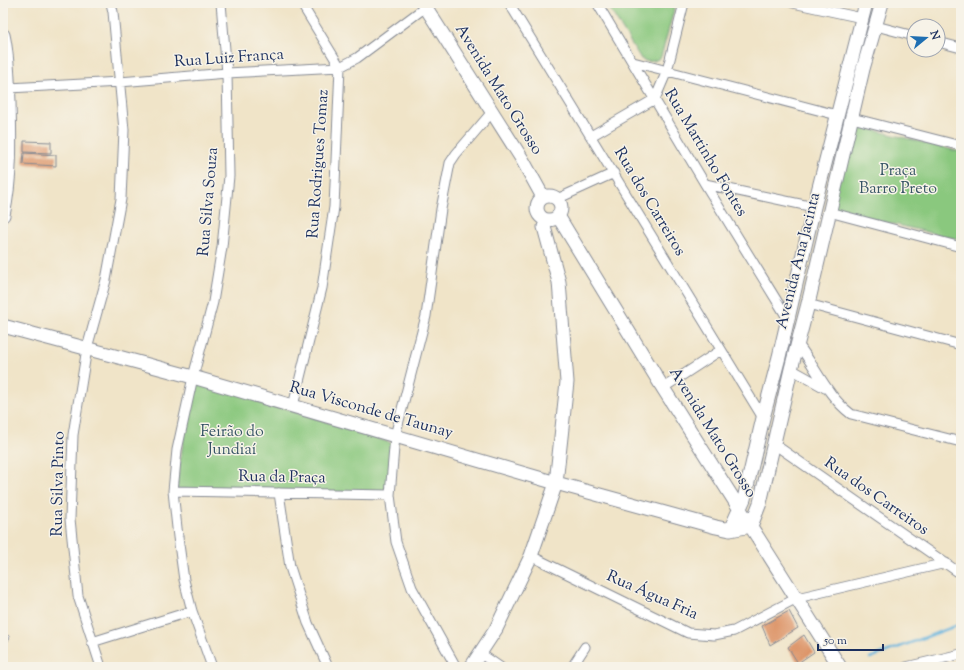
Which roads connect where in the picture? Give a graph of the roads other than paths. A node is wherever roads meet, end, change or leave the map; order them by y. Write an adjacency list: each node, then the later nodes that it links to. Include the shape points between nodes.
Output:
1 (111, 3): 23 (street, Rua Silva Pinto)
2 (221, 3): 22 (street, Rua Silva Souza)
3 (301, 3): 19 (street)
4 (509, 3): 29 (street, Rua dos Carreiros)
5 (598, 3): 17 (street, Rua Martinho Fontes)
6 (684, 3): 21 (street)
7 (793, 3): 11 (street)
8 (866, 3): 11 (main road, Avenida Ana Jacinta)
9 (882, 3): 12 (main road, Avenida Ana Jacinta)
10 (427, 4): 19 (street, Rua Luiz França, via 357,58); 26 (main road, Avenida Mato Grosso)
11 (862, 18): 18 (main road, Avenida Ana Jacinta)
12 (876, 26): 13 (street); 20 (main road, Avenida Ana Jacinta)
13 (906, 34)
14 (3, 35): 24 (main road)
15 (946, 44): 16 (street)
16 (961, 48)
17 (633, 62): 21 (street); 25 (street, Rua Martinho Fontes)
18 (850, 65): 20 (main road); 27 (main road, Avenida Ana Jacinta)
19 (340, 67): 22 (street, Rua Luiz França); 53 (street, Rua Rodrigues Tomaz, via 334,207 322,288)
20 (864, 68): 28 (main road, Avenida Ana Jacinta)
21 (667, 71): 25 (street); 27 (street)
22 (227, 73): 23 (street, Rua Luiz França); 50 (street, Rua Silva Souza, via 229,176 223,231 213,302)
23 (120, 82): 24 (street, Rua Luiz França); 47 (street, Rua Silva Pinto, via 124,130 121,199 106,280)
24 (9, 88): 37 (main road, via 10,144)
25 (655, 99): 29 (street); 32 (street, Rua Martinho Fontes)
26 (492, 112): 33 (main road, Avenida Mato Grosso); 55 (street, via 450,163 426,316)
27 (837, 115): 35 (main road, Avenida Ana Jacinta)
28 (852, 118): 30 (street); 36 (main road, Avenida Ana Jacinta)
29 (591, 136): 31 (street, Rua dos Carreiros)
30 (961, 146)
31 (614, 173): 34 (street); 48 (street, Rua dos Carreiros)
32 (705, 184): 35 (street); 43 (street, Rua Martinho Fontes)
33 (543, 197): 34 (main road); 38 (main road, via 538,202 537,210 540,216)
34 (557, 198): 38 (main road, via 560,213)
35 (814, 208): 40 (main road, Avenida Ana Jacinta)
36 (829, 212): 39 (street); 41 (main road, Avenida Ana Jacinta)
37 (3, 216)
38 (553, 218): 51 (main road, Avenida Mato Grosso); 60 (main road, via 544,227 559,282 567,382)
39 (961, 247)
40 (802, 261): 41 (main road); 43 (main road, Avenida Ana Jacinta)
41 (817, 266): 42 (main road, Avenida Ana Jacinta)
42 (808, 304): 45 (main road, Avenida Ana Jacinta); 46 (street)
43 (788, 319): 54 (main road, Avenida Ana Jacinta)
44 (3, 326): 47 (main road, Rua Visconde de Taunay)
45 (797, 343): 49 (main road, Avenida Ana Jacinta); 52 (street)
46 (961, 345)
47 (87, 348): 50 (main road, Rua Visconde de Taunay); 72 (street, Rua Silva Pinto, via 73,435 70,519 78,596)
48 (722, 350): 51 (street); 54 (street, Rua dos Carreiros)
49 (791, 369): 52 (street); 57 (main road, Avenida Ana Jacinta)
50 (193, 377): 53 (main road, Rua Visconde de Taunay); 61 (street, Rua Silva Souza, via 177,450)
51 (663, 388): 64 (main road, Avenida Mato Grosso)
52 (826, 389): 56 (street, via 841,407 851,414)
53 (294, 406): 55 (main road, Rua Visconde de Taunay)
54 (763, 418): 58 (main road, Avenida Ana Jacinta)
55 (395, 436): 60 (main road, Rua Visconde de Taunay); 63 (street)
56 (961, 442)
57 (774, 444): 59 (main road, Avenida Ana Jacinta); 68 (street, Rua dos Carreiros)
58 (753, 458): 59 (main road); 64 (main road, Avenida Ana Jacinta, via 744,499)
59 (770, 463): 65 (main road, Avenida Ana Jacinta)
60 (556, 483): 66 (main road, Rua Visconde de Taunay); 67 (main road)
61 (173, 491): 62 (street, Rua da Praça); 71 (street, Rua Silva Souza, via 184,580)
62 (279, 493): 63 (street, Rua da Praça); 78 (street, via 290,567 308,623)
63 (390, 495): 79 (street, via 396,542 412,588)
64 (739, 509): 65 (main road, Avenida Mato Grosso); 66 (main road)
65 (751, 526): 66 (main road, Rua Visconde de Taunay); 70 (main road, Avenida Mato Grosso)
66 (730, 530)
67 (531, 556): 70 (street, Rua Água Fria, via 688,633 714,635 734,631); 74 (main road, via 496,629)
68 (946, 563): 69 (street, Rua dos Carreiros); 70 (street, Rua Água Fria)
69 (961, 574)
70 (797, 598): 83 (main road, Avenida Mato Grosso)
71 (192, 611): 72 (street); 77 (street, Rua Silva Souza)
72 (92, 642): 76 (street, Rua Silva Pinto)
73 (585, 647): 82 (street)
74 (480, 654): 80 (main road); 81 (street)
75 (961, 654): 84 (street)
76 (101, 667)
77 (212, 667)
78 (328, 667)
79 (456, 667)
80 (471, 667)
81 (500, 667)
82 (572, 667)
83 (840, 667)
84 (906, 667)

